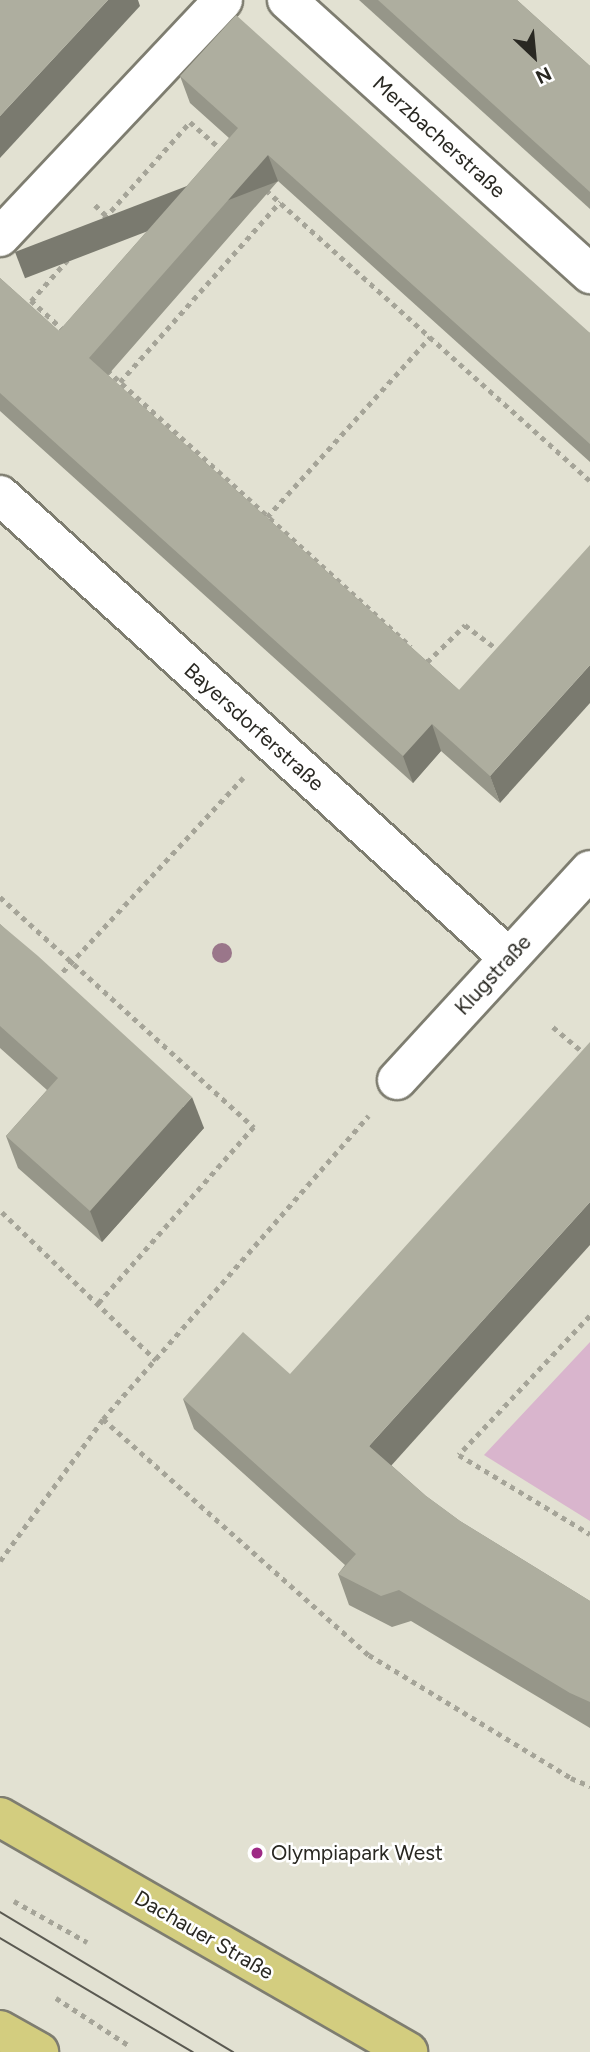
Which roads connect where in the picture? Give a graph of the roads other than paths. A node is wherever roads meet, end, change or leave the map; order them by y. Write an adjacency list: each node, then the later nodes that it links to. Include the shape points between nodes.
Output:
1 (223, 0): 3 (street)
2 (287, 0): 4 (street, Merzbacherstraße)
3 (0, 237)
4 (590, 274)
5 (0, 495): 7 (street, Bayersdorferstraße)
6 (590, 870): 7 (street, Klugstraße)
7 (509, 958): 8 (street, Klugstraße)
8 (397, 1080)
9 (0, 1817): 12 (main road, Dachauer Straße)
10 (0, 2030): 11 (main road)
11 (39, 2052)
12 (408, 2052)

